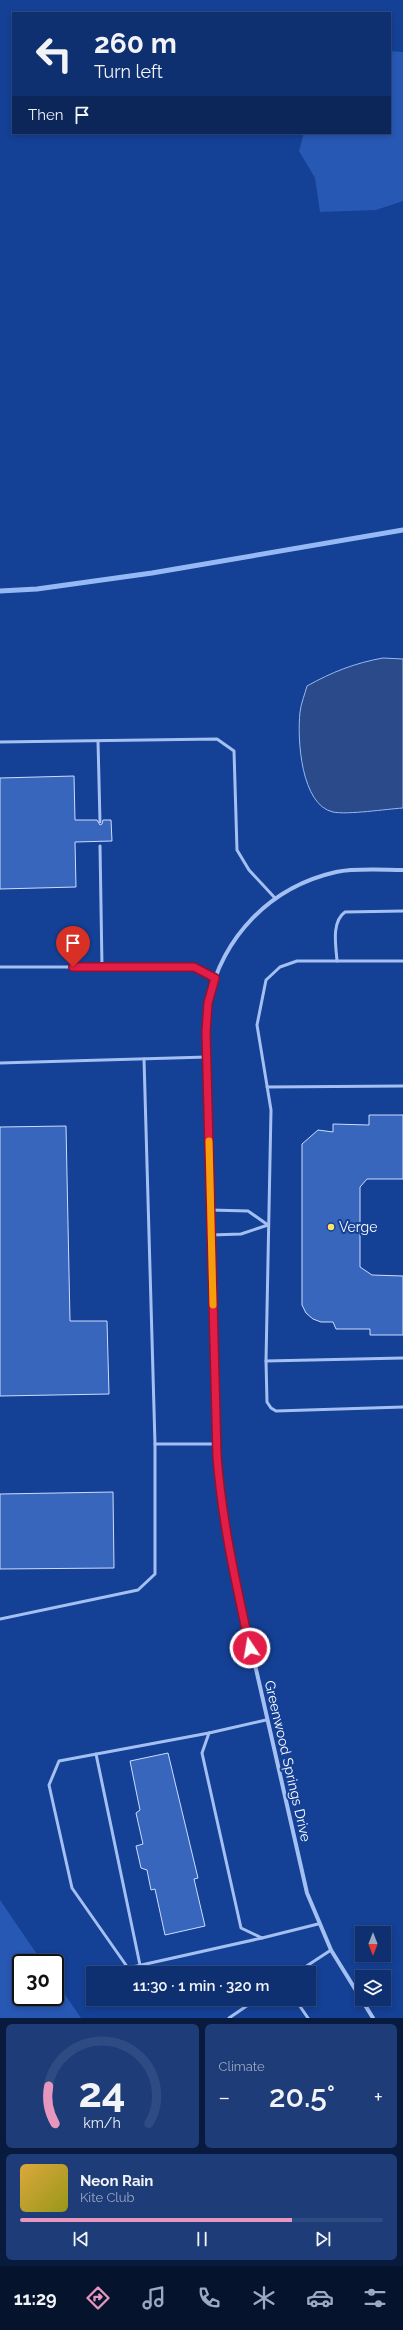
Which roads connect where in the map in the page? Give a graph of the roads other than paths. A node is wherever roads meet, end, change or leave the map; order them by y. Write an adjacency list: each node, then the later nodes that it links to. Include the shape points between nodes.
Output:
1 (98, 741): 2 (lane); 3 (lane); 6 (lane, via 217,739 234,751 237,850 249,870)
2 (0, 742)
3 (100, 822)
4 (100, 846): 11 (lane)
5 (403, 870): 6 (street, Greenwood Springs Drive, via 337,872 307,882)
6 (275, 898): 12 (street, Greenwood Springs Drive, via 242,927)
7 (403, 911): 8 (lane, via 345,912 340,915 336,926)
8 (337, 961): 9 (lane); 17 (lane, via 297,961 280,967 266,980 257,1025)
9 (403, 961)
10 (0, 967): 11 (lane)
11 (102, 967): 12 (lane, via 194,967)
12 (215, 978): 13 (street, Greenwood Springs Drive, via 208,1003)
13 (207, 1057): 14 (lane); 18 (street, Greenwood Springs Drive)
14 (144, 1059): 15 (lane); 24 (lane)
15 (0, 1063)
16 (403, 1086): 17 (lane)
17 (267, 1087): 19 (lane, via 271,1110)
18 (210, 1210): 19 (lane, via 248,1211); 20 (street, Greenwood Springs Drive)
19 (268, 1225): 20 (lane, via 241,1234); 22 (lane)
20 (211, 1235): 25 (street, Greenwood Springs Drive)
21 (403, 1358): 22 (lane)
22 (266, 1360): 23 (lane, via 267,1402 276,1411)
23 (403, 1408)
24 (155, 1444): 25 (lane); 26 (lane, via 154,1574 138,1590)
25 (217, 1444): 27 (street, Greenwood Springs Drive, via 220,1499 228,1546)
26 (0, 1619)
27 (266, 1720): 28 (lane); 30 (street, Greenwood Springs Drive, via 307,1893)
28 (209, 1733): 29 (lane); 31 (lane, via 202,1753 241,1928)
29 (96, 1754): 33 (lane); 33 (lane, via 59,1761 49,1785 72,1888 128,1968)
30 (318, 1924): 31 (lane); 32 (street, Greenwood Springs Drive)
31 (262, 1938): 33 (lane)
32 (331, 1950): 34 (lane); 39 (street, Greenwood Springs Drive)
33 (140, 1965)
34 (307, 1966)
35 (247, 2006): 37 (lane)
36 (300, 2006): 38 (lane)
37 (229, 2018)
38 (308, 2018)
39 (373, 2018)

